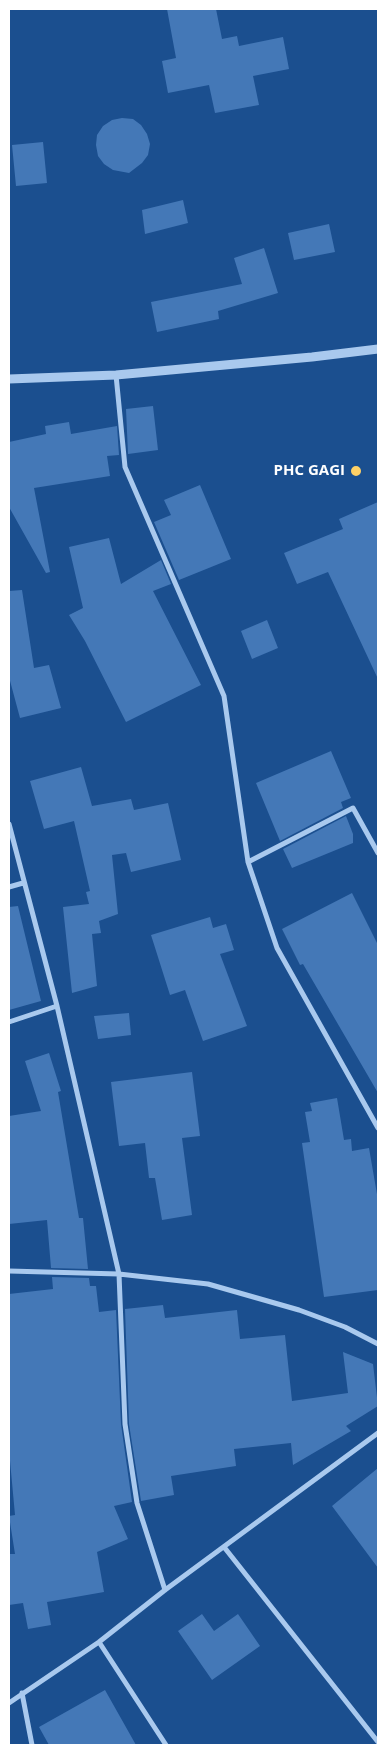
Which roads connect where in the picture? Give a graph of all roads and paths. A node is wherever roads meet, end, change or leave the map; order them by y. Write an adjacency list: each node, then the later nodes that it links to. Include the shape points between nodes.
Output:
1 (378, 349): 2 (street)
2 (116, 375): 3 (street); 6 (street, via 125,467 224,696)
3 (9, 379)
4 (9, 824): 7 (street)
5 (378, 853): 6 (street, via 353,808)
6 (248, 862): 11 (street, via 277,948)
7 (23, 883): 8 (street); 9 (street)
8 (9, 887)
9 (57, 1006): 10 (street); 13 (street)
10 (9, 1022)
11 (378, 1128)
12 (9, 1271): 13 (street)
13 (119, 1274): 14 (street, via 208,1284 240,1292 299,1310); 17 (street, via 125,1424 137,1503)
14 (378, 1344)
15 (378, 1433): 16 (street)
16 (224, 1547): 17 (street); 21 (street)
17 (165, 1590): 18 (street)
18 (99, 1642): 19 (street); 23 (street)
19 (22, 1694): 20 (street); 22 (street)
20 (9, 1703)
21 (378, 1742)
22 (32, 1745)
23 (166, 1745)

